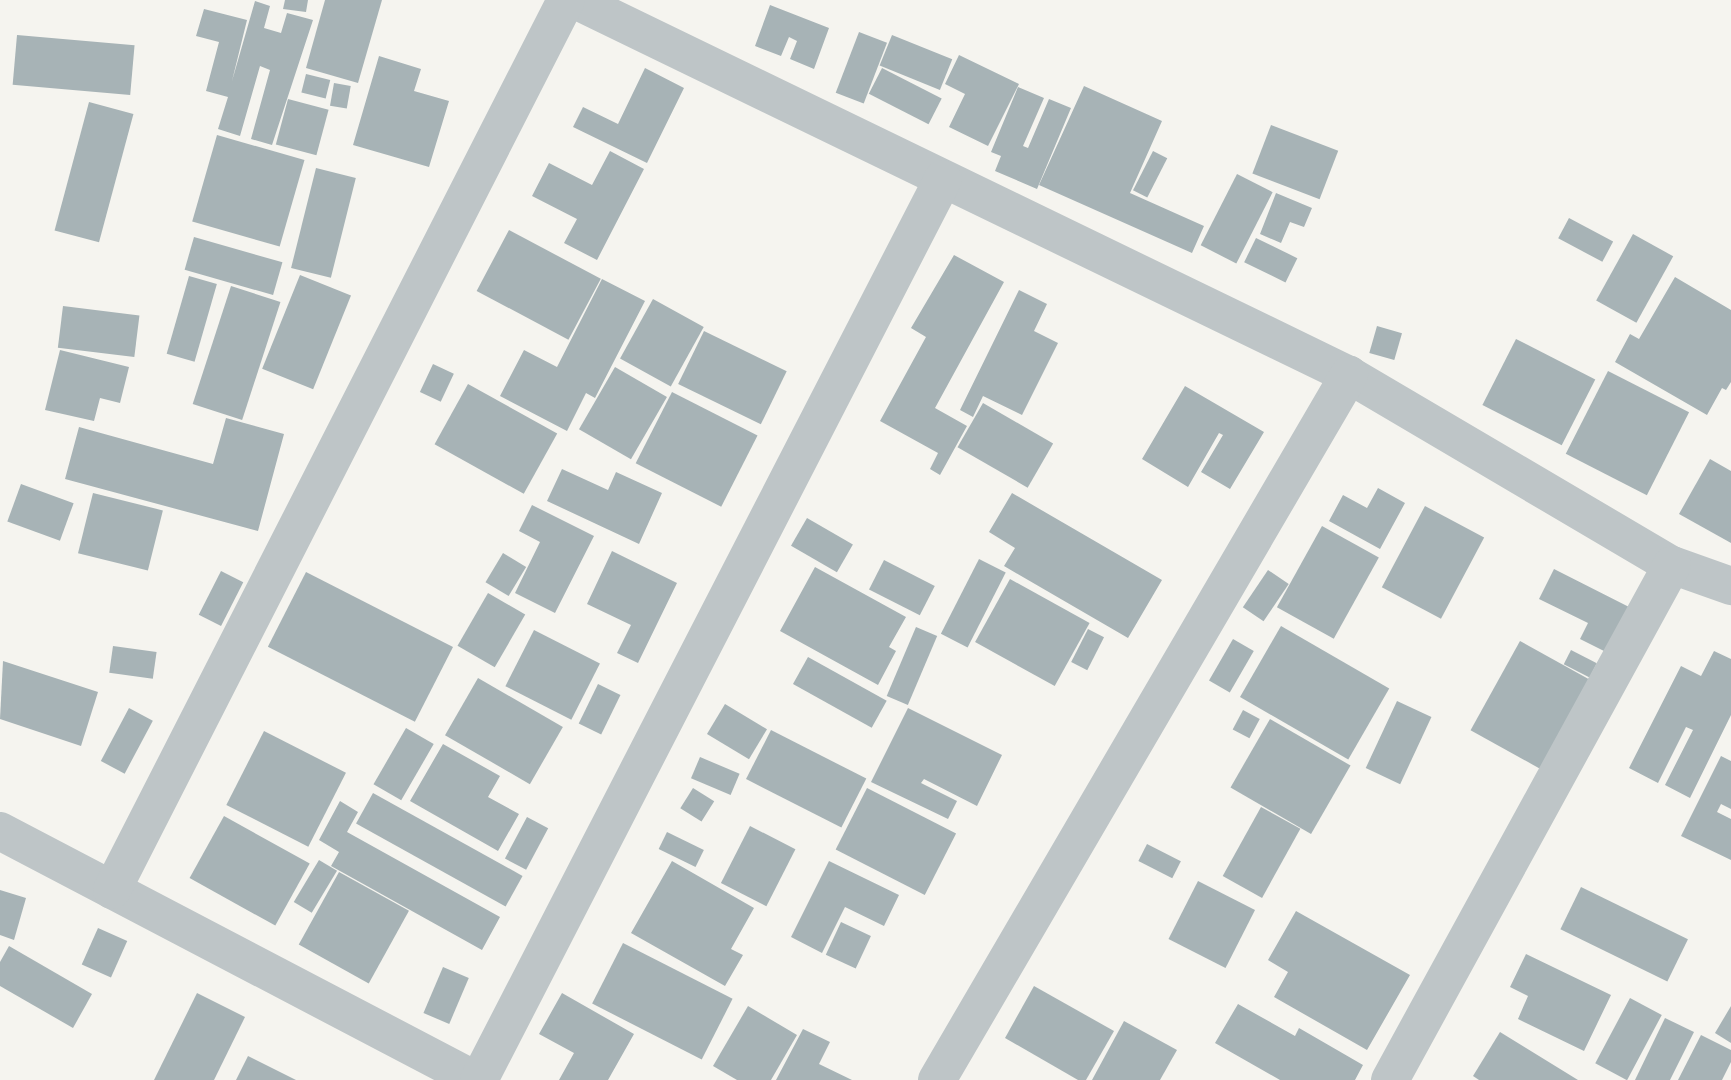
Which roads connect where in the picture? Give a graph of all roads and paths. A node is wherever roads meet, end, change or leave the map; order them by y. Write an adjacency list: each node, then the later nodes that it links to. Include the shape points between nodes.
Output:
1 (566, 0): 8 (street)
2 (575, 0): 3 (street)
3 (943, 179): 4 (street); 9 (street)
4 (1349, 375): 5 (street); 10 (street)
5 (1672, 565): 6 (street); 11 (street)
6 (1731, 586)
7 (0, 831): 8 (street)
8 (112, 890): 9 (street)
9 (477, 1080)
10 (937, 1080)
11 (1390, 1080)

